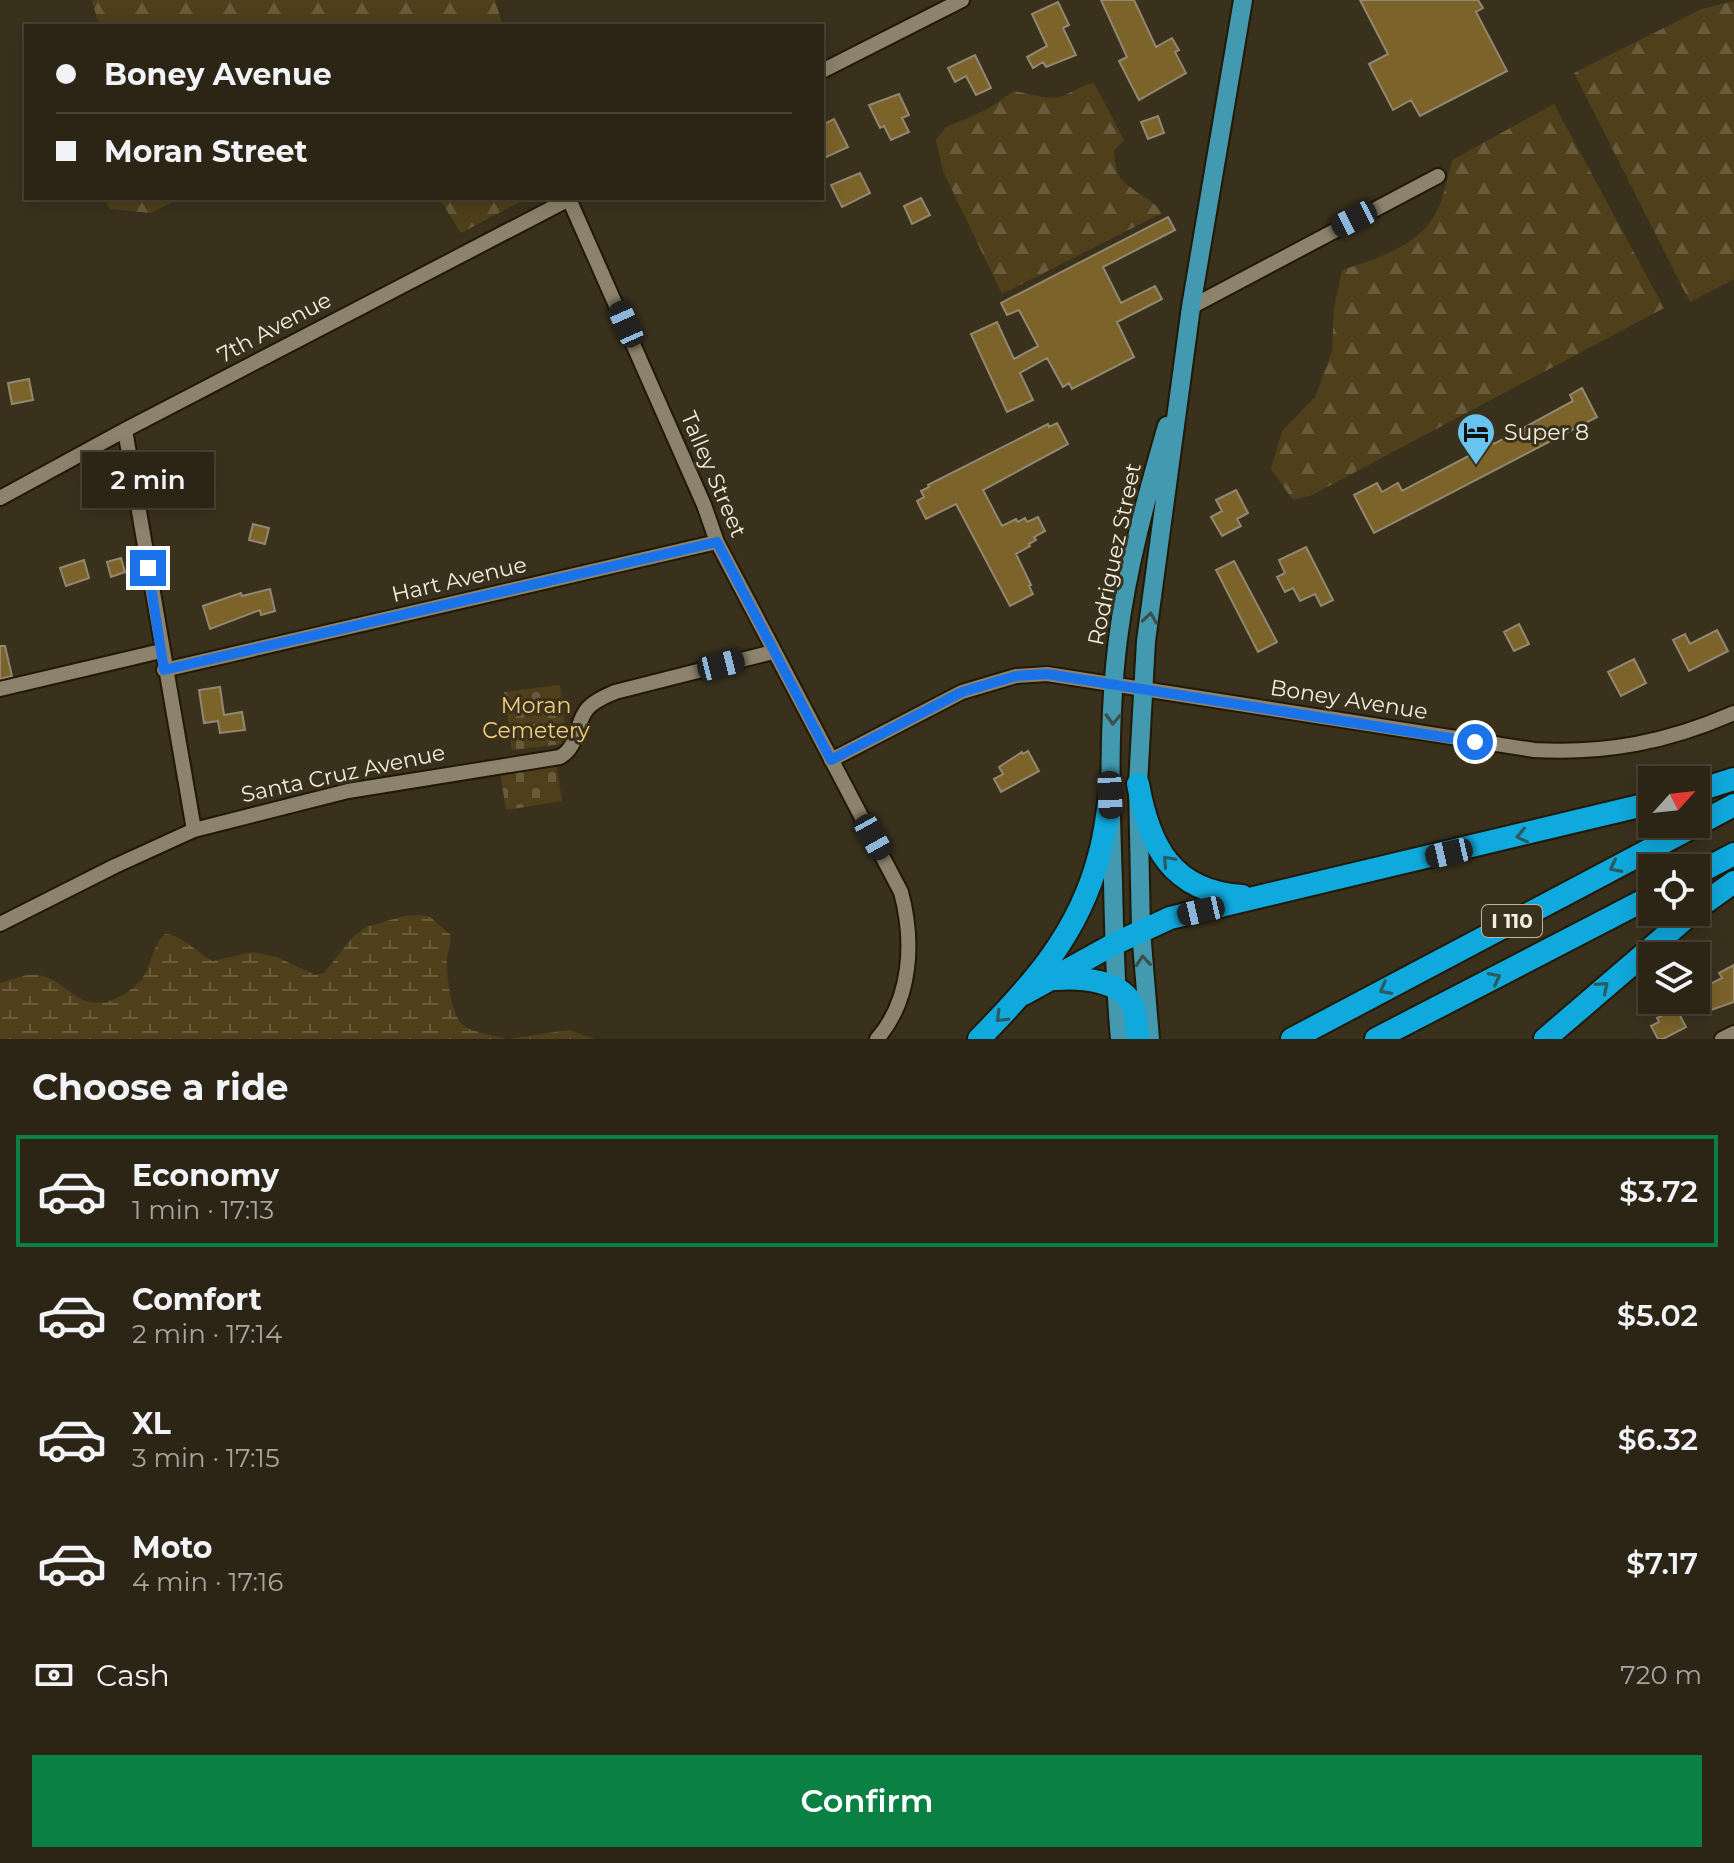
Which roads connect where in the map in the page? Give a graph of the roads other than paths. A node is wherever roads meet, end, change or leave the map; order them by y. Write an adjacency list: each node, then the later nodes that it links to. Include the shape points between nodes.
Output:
1 (962, 0): 3 (street)
2 (1243, 0): 7 (main road, Rodriguez Street)
3 (824, 70)
4 (1438, 176): 7 (street)
5 (568, 200): 9 (street, 7th Avenue)
6 (570, 200): 11 (street, Talley Street)
7 (1191, 307): 8 (main road, Rodriguez Street)
8 (1182, 369): 15 (main road, Rodriguez Street, via 1133,559); 16 (main road, Rodriguez Street, one-way to 8)
9 (125, 430): 10 (street, 7th Avenue); 12 (street)
10 (0, 498)
11 (717, 542): 13 (street, Talley Street); 14 (street, Hart Avenue)
12 (161, 651): 14 (street); 17 (street)
13 (773, 652): 19 (street, Talley Street); 26 (street, Santa Cruz Avenue, via 601,698 589,706 573,745 560,757 348,791)
14 (164, 670): 26 (street)
15 (1114, 684): 16 (street, Boney Avenue); 19 (street, Boney Avenue, via 1047,674 986,683); 23 (main road, Rodriguez Street, one-way to 23)
16 (1143, 687): 18 (street, Boney Avenue, via 1475,742 1571,752 1668,737); 21 (main road, Rodriguez Street)
17 (0, 689)
18 (1734, 713)
19 (831, 760): 41 (street, via 887,862 908,918 907,972 898,1002)
20 (1734, 779): 22 (highway)
21 (1138, 784): 30 (highway, one-way to 21, via 1220,895 1186,880 1156,847); 35 (main road, Rodriguez Street)
22 (1710, 787)
23 (1110, 795): 36 (main road, Rodriguez Street); 39 (highway, via 1099,856 1084,899 1063,942)
24 (1734, 805): 46 (highway, I 110, one-way to 46)
25 (1638, 806): 30 (highway, one-way to 30)
26 (194, 830): 33 (street, Santa Cruz Avenue)
27 (1734, 854): 28 (highway)
28 (1710, 867)
29 (1734, 882): 31 (highway)
30 (1263, 897): 35 (highway, via 1170,918)
31 (1710, 899)
32 (1638, 903): 47 (highway, I 110, one-way to 32)
33 (0, 924)
34 (1677, 926): 48 (highway, one-way to 34)
35 (1141, 931): 36 (highway); 45 (main road, Rodriguez Street, one-way to 35)
36 (1114, 944): 37 (highway); 38 (main road, Rodriguez Street)
37 (1053, 979): 38 (highway, via 1091,980); 39 (highway)
38 (1115, 988): 43 (main road, Rodriguez Street); 44 (highway, via 1132,1005)
39 (1024, 994): 42 (highway, one-way to 42)
40 (1734, 1033): 49 (street)
41 (877, 1039)
42 (979, 1039)
43 (1120, 1039)
44 (1138, 1039)
45 (1150, 1039)
46 (1292, 1039)
47 (1376, 1039)
48 (1545, 1039)
49 (1722, 1039)

